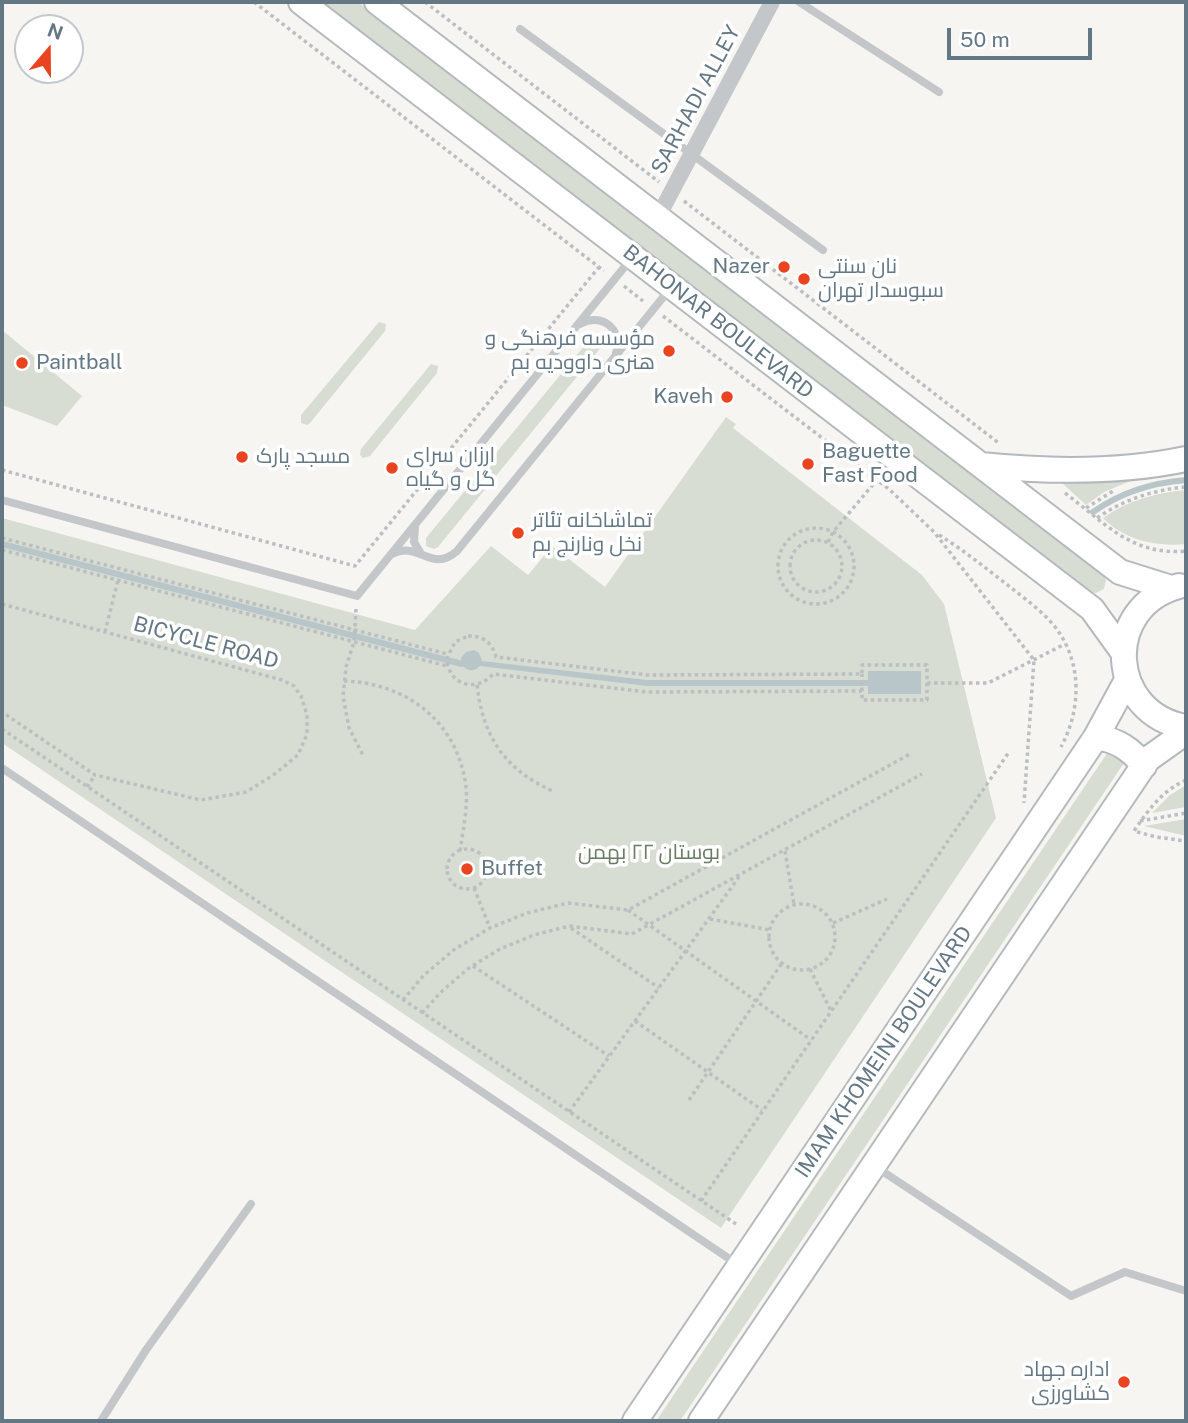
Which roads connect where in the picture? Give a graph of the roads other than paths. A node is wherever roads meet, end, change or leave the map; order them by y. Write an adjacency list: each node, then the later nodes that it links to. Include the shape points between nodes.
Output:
1 (301, 2): 10 (main road, BAHONAR BOULEVARD)
2 (772, 2): 7 (street, SARHADI ALLEY)
3 (799, 2): 6 (lane)
4 (380, 3): 8 (main road)
5 (520, 29): 7 (lane)
6 (940, 92)
7 (691, 154): 8 (street, SARHADI ALLEY); 9 (lane)
8 (658, 217): 15 (main road)
9 (823, 250)
10 (633, 257): 11 (main road, BAHONAR BOULEVARD); 12 (lane)
11 (672, 286): 13 (lane); 21 (main road, BAHONAR BOULEVARD, via 1092,609)
12 (575, 328): 13 (lane, via 595,319 610,325 618,337); 17 (lane)
13 (613, 359): 18 (lane, via 457,551 444,559)
14 (1186, 459): 15 (main road, via 1074,470)
15 (981, 465): 20 (main road, via 1120,572)
16 (2, 500): 19 (lane, via 356,596)
17 (418, 520): 18 (lane, via 413,534); 19 (lane)
18 (422, 555): 19 (lane, via 408,549)
19 (387, 558)
20 (1179, 586): 21 (main road, via 1158,594 1137,613)
21 (1123, 652): 22 (main road)
22 (1128, 680): 23 (main road, via 1142,704); 24 (main road, IMAM KHOMEINI BOULEVARD)
23 (1186, 729): 25 (main road)
24 (1096, 737): 25 (main road, via 1131,750); 29 (main road, IMAM KHOMEINI BOULEVARD)
25 (1144, 766): 27 (main road)
26 (2, 768): 29 (lane)
27 (874, 1166): 30 (lane, via 1071,1296 1125,1272); 33 (main road)
28 (251, 1204): 31 (lane)
29 (740, 1265): 32 (main road, IMAM KHOMEINI BOULEVARD)
30 (1186, 1292)
31 (101, 1421)
32 (635, 1421)
33 (701, 1421)

